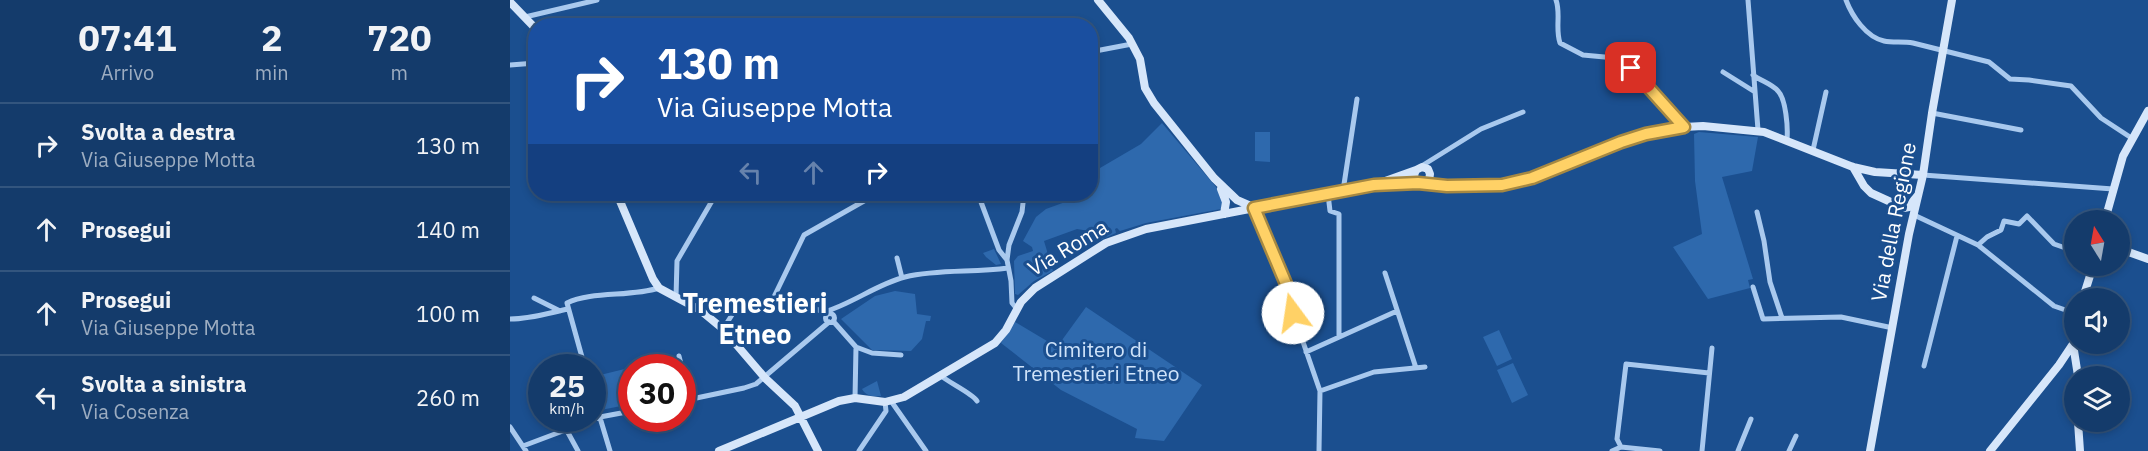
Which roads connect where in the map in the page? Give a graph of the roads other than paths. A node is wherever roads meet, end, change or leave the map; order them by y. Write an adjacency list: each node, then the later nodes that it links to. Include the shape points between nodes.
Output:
1 (597, 0): 8 (street)
2 (1098, 0): 10 (main road)
3 (1556, 0): 23 (street, via 1560,43 1582,55 1626,59)
4 (1748, 0): 16 (street)
5 (1846, 0): 12 (street, via 1854,16 1875,38)
6 (1952, 0): 12 (main road, Via della Regione)
7 (510, 2): 8 (main road)
8 (525, 17): 9 (main road)
9 (528, 20)
10 (1132, 44): 11 (street); 36 (main road, via 1149,96)
11 (1098, 50)
12 (1943, 50): 22 (main road, Via della Regione); 27 (street, via 1989,62 2010,80 2071,86 2101,118)
13 (528, 64): 14 (street)
14 (510, 65)
15 (1723, 72): 17 (street)
16 (1753, 75): 17 (street); 26 (street, via 1783,97)
17 (1755, 92): 24 (street)
18 (1826, 92): 28 (street)
19 (1357, 99): 41 (street)
20 (2148, 111): 27 (main road)
21 (1523, 112): 29 (street, via 1481,129)
22 (1932, 113): 25 (street); 35 (main road, Via della Regione)
23 (1684, 127): 24 (main road); 39 (main road, via 1621,142 1515,183)
24 (1758, 130): 26 (main road)
25 (2020, 130)
26 (1787, 139): 28 (main road)
27 (2133, 139): 40 (main road)
28 (1813, 150): 30 (main road)
29 (1442, 153): 31 (street); 33 (street)
30 (1853, 167): 32 (main road); 42 (main road)
31 (1417, 169): 33 (main road, via 1425,167); 37 (main road, via 1414,175); 38 (main road)
32 (1875, 172): 34 (main road); 42 (main road, via 1865,182)
33 (1430, 173): 37 (main road, via 1429,180); 39 (main road, via 1439,181)
34 (1905, 175): 35 (main road); 44 (main road)
35 (1923, 175): 40 (street); 44 (main road, Via della Regione)
36 (1214, 178): 45 (main road); 46 (main road)
37 (1421, 183): 38 (main road); 39 (main road)
38 (1374, 185): 41 (main road, Via Roma)
39 (1463, 185)
40 (2113, 189): 54 (main road)
41 (1343, 191): 43 (main road, Via Roma)
42 (1870, 193): 53 (main road)
43 (1328, 194): 52 (main road, Via Roma); 87 (street, via 1330,211 1339,214)
44 (1918, 194): 53 (main road); 58 (main road, Via della Regione)
45 (1225, 195): 55 (main road); 57 (main road)
46 (1237, 200): 52 (main road); 55 (main road)
47 (620, 201): 71 (main road)
48 (712, 201): 72 (street, via 676,261)
49 (864, 201): 74 (street, via 804,235)
50 (981, 201): 65 (street, via 999,250)
51 (1023, 201): 65 (street)
52 (1254, 208): 55 (main road, Via Roma); 90 (street, via 1289,291)
53 (1904, 208): 59 (main road, via 1910,213)
54 (2108, 210)
55 (1236, 211): 57 (main road, Via Roma)
56 (1757, 212): 82 (street, via 1770,282)
57 (1224, 214): 77 (main road, Via Roma, via 1146,230 1106,243 1035,288)
58 (1914, 215): 59 (main road, Via della Regione); 60 (street)
59 (1909, 234): 85 (main road, Via della Regione)
60 (1957, 236): 61 (street); 94 (street)
61 (1978, 245): 62 (street, via 2001,230 2004,221 2019,224 2027,216 2054,243); 78 (street)
62 (2064, 246)
63 (2130, 253): 66 (main road)
64 (897, 258): 69 (street)
65 (1007, 260): 67 (street)
66 (2148, 260)
67 (1008, 268): 69 (street); 77 (street, via 1012,303)
68 (1385, 273): 80 (street)
69 (903, 278): 76 (street)
70 (1753, 287): 82 (street, via 1763,318)
71 (659, 288): 72 (main road); 75 (street, via 576,298)
72 (676, 297): 86 (main road)
73 (534, 298): 79 (street)
74 (771, 303): 81 (street, via 803,304); 86 (street, via 737,307)
75 (567, 306): 79 (street); 91 (street)
76 (843, 307): 81 (street); 84 (street)
77 (1017, 309): 98 (main road, Via Roma, via 995,343)
78 (2064, 309)
79 (560, 311): 83 (street)
80 (1397, 311): 87 (street); 96 (street)
81 (828, 313): 84 (street, via 826,319)
82 (1782, 318): 85 (street, via 1841,317)
83 (510, 319)
84 (832, 321): 88 (street); 99 (street)
85 (1893, 328): 127 (main road, Via della Regione)
86 (723, 329): 99 (main road)
87 (1339, 337): 90 (street)
88 (856, 347): 92 (street, via 872,353); 101 (street)
89 (1712, 348): 97 (street)
90 (1306, 352): 100 (street)
91 (581, 354)
92 (901, 354)
93 (2065, 354): 128 (main road)
94 (1924, 366)
95 (1425, 367): 96 (street)
96 (1416, 368): 100 (street, via 1374,372)
97 (1709, 373): 113 (street, via 1626,364 1617,439); 124 (street)
98 (940, 375): 103 (street); 104 (main road, Via Roma)
99 (765, 378): 102 (street, via 744,388); 105 (main road, via 795,406)
100 (1320, 391): 121 (street)
101 (855, 398): 104 (main road); 105 (main road)
102 (696, 399)
103 (976, 401)
104 (888, 402): 119 (street); 120 (street)
105 (801, 417): 115 (main road); 118 (main road)
106 (1751, 419): 125 (street)
107 (510, 427): 114 (street)
108 (560, 432): 114 (street)
109 (568, 432): 116 (street)
110 (604, 432): 117 (street)
111 (2079, 432): 129 (main road)
112 (1796, 436): 126 (street)
113 (1621, 447): 122 (street); 123 (street)
114 (524, 449)
115 (723, 450)
116 (578, 451)
117 (610, 451)
118 (818, 451)
119 (859, 451)
120 (926, 451)
121 (1319, 451)
122 (1612, 451)
123 (1660, 451)
124 (1702, 451)
125 (1738, 451)
126 (1788, 451)
127 (1870, 451)
128 (1990, 451)
129 (2080, 451)

